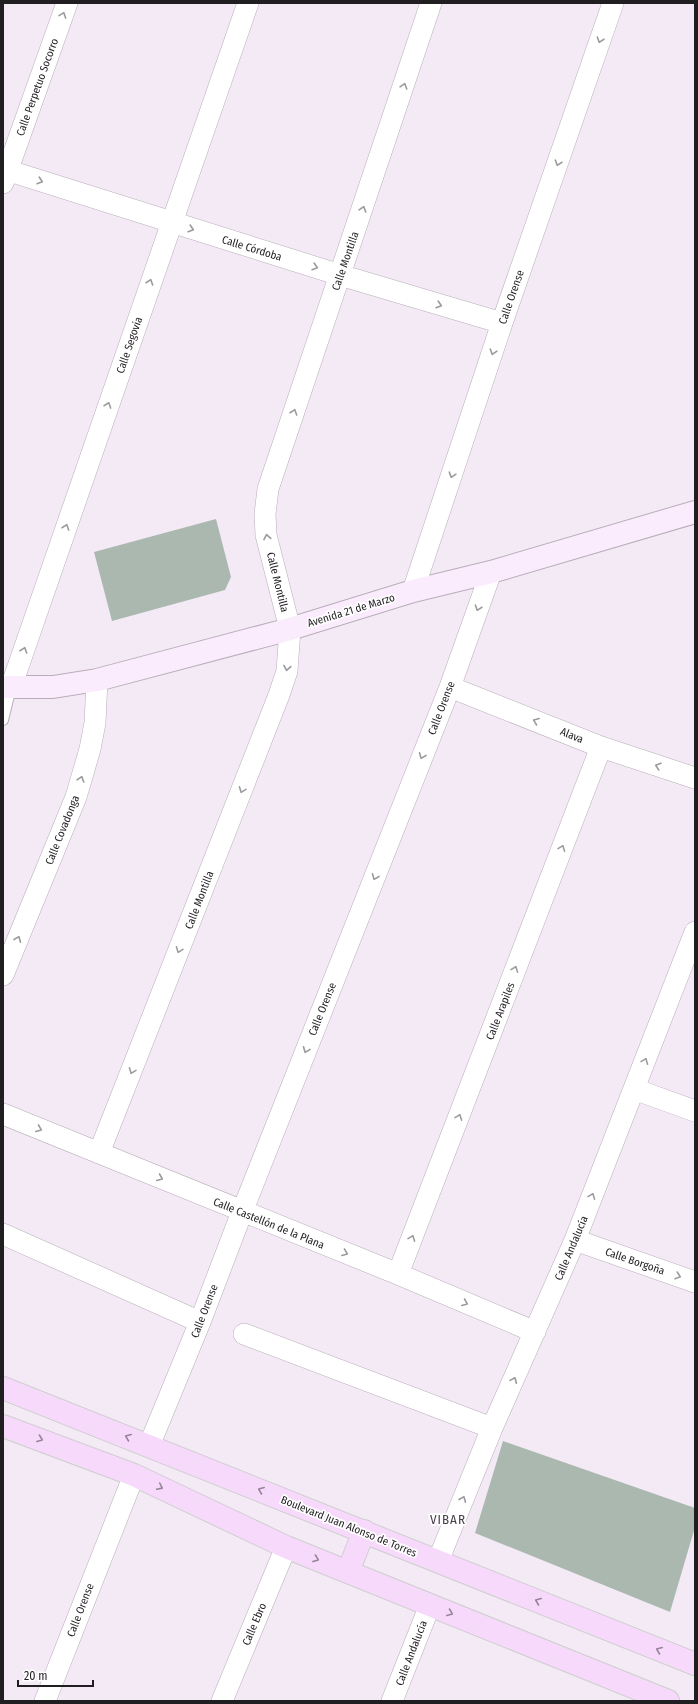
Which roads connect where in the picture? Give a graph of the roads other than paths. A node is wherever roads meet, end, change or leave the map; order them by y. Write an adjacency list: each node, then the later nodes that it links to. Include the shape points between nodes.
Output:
1 (67, 3): 5 (street, Calle Perpetuo Socorro, one-way to 1)
2 (248, 3): 6 (street, Calle Segovia)
3 (431, 3): 7 (street, Calle Montilla, one-way to 3)
4 (613, 3): 8 (street, Calle Orense, one-way to 8)
5 (4, 174): 6 (street, Calle Córdoba, one-way to 6)
6 (171, 222): 7 (street, Calle Córdoba, one-way to 7); 14 (street, Calle Segovia, one-way to 6)
7 (340, 275): 8 (street, Calle Córdoba, one-way to 8); 12 (street, Calle Montilla, one-way to 7, via 266,535 268,489)
8 (502, 323): 11 (street, Calle Orense, one-way to 11)
9 (695, 512): 10 (street, Avenida 21 de Marzo)
10 (491, 572): 11 (street, Avenida 21 de Marzo); 15 (street, Calle Orense, one-way to 15)
11 (413, 592): 12 (street, Avenida 21 de Marzo)
12 (290, 629): 13 (street, Avenida 21 de Marzo); 24 (street, Calle Montilla, one-way to 24, via 287,671 279,695)
13 (97, 680): 14 (street, Avenida 21 de Marzo, via 53,687); 20 (street, Calle Covadonga, one-way to 13, via 76,797 95,723)
14 (7, 687): 16 (lane)
15 (450, 687): 17 (street, Alava, one-way to 15); 25 (street, Calle Orense, one-way to 25)
16 (3, 720)
17 (601, 747): 18 (street, Alava, one-way to 17); 28 (street, Calle Arapiles, one-way to 17)
18 (695, 778)
19 (693, 940): 21 (street, Calle Andalucía, one-way to 19)
20 (3, 975)
21 (634, 1089): 22 (street); 27 (street, Calle Andalucía, one-way to 21)
22 (695, 1110)
23 (3, 1114): 24 (street, Calle Castellón de la Plana, one-way to 24)
24 (99, 1153): 25 (street, Calle Castellón de la Plana, one-way to 25)
25 (242, 1212): 28 (street, Calle Castellón de la Plana, one-way to 28); 30 (street, Calle Orense)
26 (3, 1234): 30 (street)
27 (575, 1240): 29 (street, Calle Borgoña, one-way to 29); 31 (street, Calle Andalucía)
28 (398, 1274): 31 (street, Calle Castellón de la Plana, one-way to 31)
29 (695, 1282)
30 (200, 1322): 36 (street, Calle Orense)
31 (535, 1332): 35 (street, Calle Andalucía, one-way to 31)
32 (244, 1334): 35 (street)
33 (3, 1388): 36 (main road, Boulevard Juan Alonso de Torres, one-way to 33)
34 (3, 1426): 37 (main road, one-way to 37)
35 (492, 1428): 40 (street, Calle Andalucía, one-way to 35)
36 (149, 1446): 38 (main road, Boulevard Juan Alonso de Torres, one-way to 36)
37 (134, 1475): 39 (main road, one-way to 39); 44 (street, Calle Orense)
38 (364, 1532): 40 (main road, Boulevard Juan Alonso de Torres); 41 (main road)
39 (286, 1547): 41 (main road, one-way to 41); 45 (street, Calle Ebro)
40 (438, 1561): 43 (main road, Boulevard Juan Alonso de Torres, one-way to 40)
41 (348, 1572): 42 (main road)
42 (430, 1605): 46 (street, Calle Andalucía); 47 (main road, one-way to 47)
43 (695, 1664)
44 (45, 1701)
45 (222, 1701)
46 (392, 1701)
47 (668, 1701)

